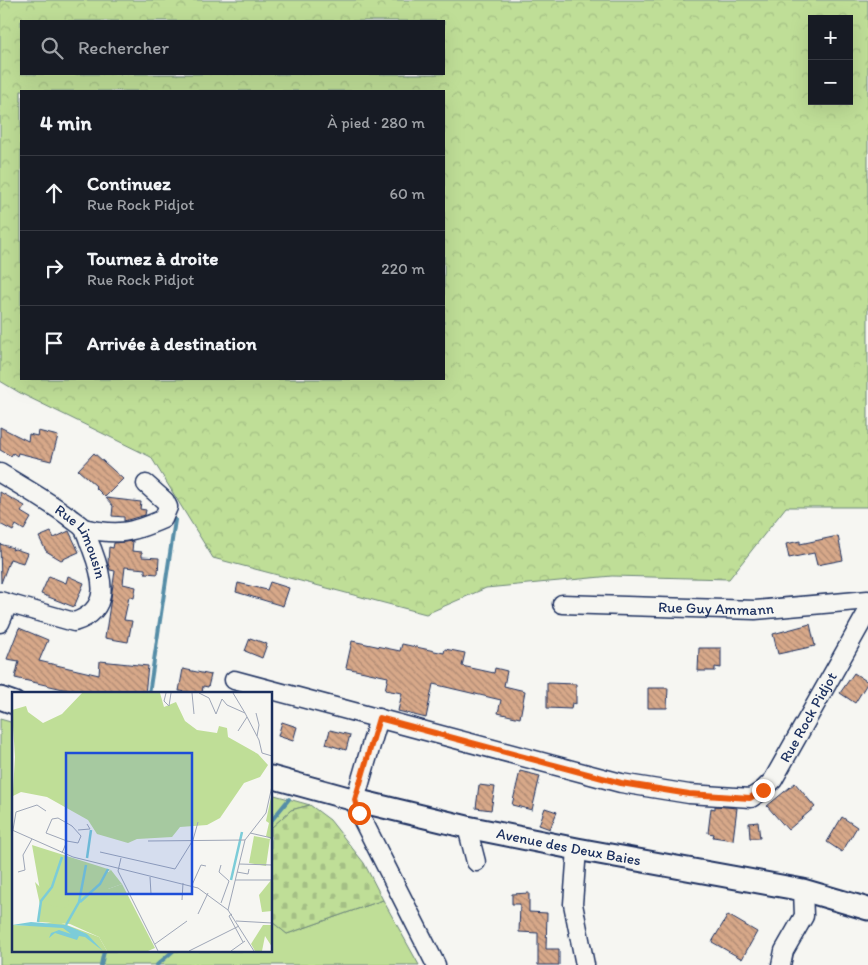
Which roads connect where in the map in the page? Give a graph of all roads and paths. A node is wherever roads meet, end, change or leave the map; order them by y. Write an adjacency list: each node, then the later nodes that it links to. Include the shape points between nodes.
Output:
1 (0, 473): 3 (street, Rue Limousin, via 43,498)
2 (146, 484): 3 (street, via 168,507 163,519 138,530 121,533)
3 (83, 528): 5 (street, Rue Limousin, via 102,583 100,598 93,611 74,622)
4 (868, 600): 6 (street, Rue Guy Ammann, via 755,610)
5 (4, 602): 8 (street, Rue Limousin)
6 (562, 604)
7 (868, 611): 12 (street, Rue Rock Pidjot, via 773,780 750,798 689,794 621,783)
8 (0, 623)
9 (234, 680): 12 (street, Rue Rock Pidjot)
10 (0, 698): 11 (main road)
11 (12, 702)
12 (379, 718): 14 (street)
13 (272, 777): 14 (main road, Avenue des Deux Baies)
14 (355, 800): 15 (main road, Avenue des Deux Baies); 22 (street)
15 (467, 827): 16 (main road, Avenue des Deux Baies); 17 (street)
16 (577, 849): 18 (main road, Avenue des Deux Baies); 21 (street, via 573,904)
17 (476, 862)
18 (803, 890): 20 (main road, Avenue des Deux Baies); 23 (street, via 804,916 784,951)
19 (868, 903): 20 (street)
20 (868, 909)
21 (584, 964)
22 (436, 965)
23 (781, 965)

